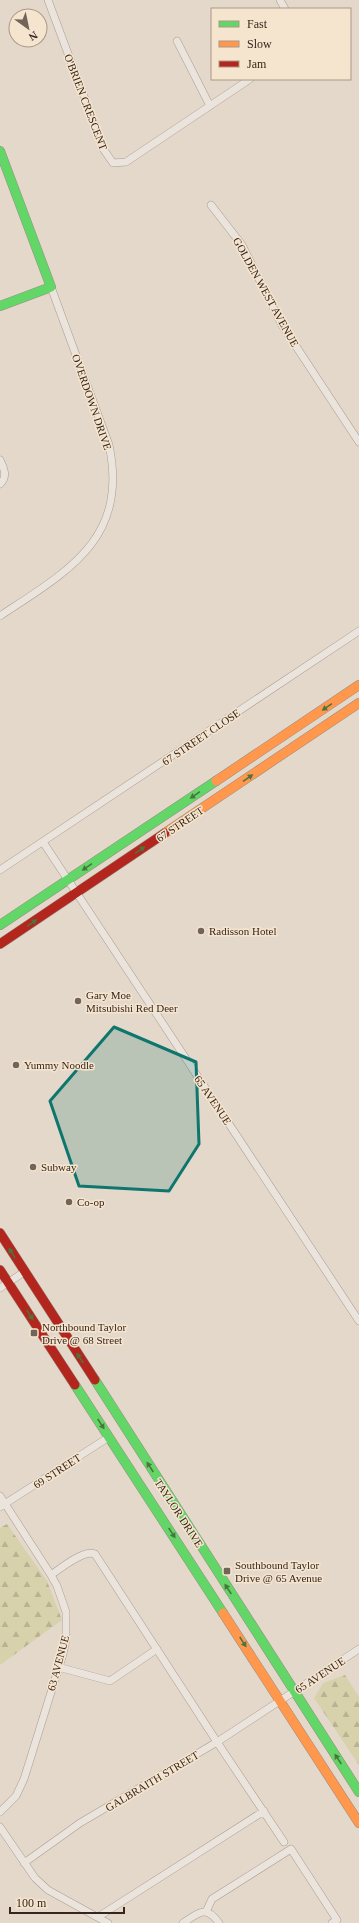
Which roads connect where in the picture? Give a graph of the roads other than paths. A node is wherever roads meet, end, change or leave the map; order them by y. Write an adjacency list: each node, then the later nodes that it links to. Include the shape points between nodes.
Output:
1 (48, 0): 4 (street, O'BRIEN CRESCENT, via 104,150 113,163 126,162)
2 (177, 41): 4 (street)
3 (249, 80): 4 (street, O'BRIEN CRESCENT)
4 (210, 106)
5 (0, 151): 7 (main road, OVERDOWN DRIVE)
6 (211, 205): 9 (street, GOLDEN WEST AVENUE, via 242,245 282,325)
7 (51, 288): 8 (main road); 12 (street, OVERDOWN DRIVE, via 108,445 112,493 100,532 80,559 56,579)
8 (0, 306)
9 (359, 442)
10 (0, 460): 11 (street, via 5,474)
11 (0, 484)
12 (0, 616)
13 (359, 631): 16 (street, 67 STREET CLOSE)
14 (359, 685): 18 (main road, 67 STREET, one-way to 18)
15 (359, 704): 19 (main road, 67 STREET, one-way to 15)
16 (43, 842): 17 (street, 67 STREET CLOSE); 18 (street)
17 (0, 870)
18 (67, 880): 19 (street, 65 AVENUE); 20 (main road, 67 STREET)
19 (76, 893): 21 (main road, 67 STREET, one-way to 19); 27 (street, 65 AVENUE)
20 (0, 925)
21 (0, 944)
22 (0, 1233): 24 (main road, TAYLOR DRIVE, one-way to 22)
23 (0, 1270): 25 (main road, TAYLOR DRIVE)
24 (24, 1272): 25 (street); 35 (main road, TAYLOR DRIVE, one-way to 24)
25 (8, 1283): 26 (street); 28 (main road, TAYLOR DRIVE, one-way to 28)
26 (0, 1288)
27 (359, 1320)
28 (109, 1437): 30 (street, 69 STREET); 36 (main road, TAYLOR DRIVE, one-way to 36)
29 (0, 1496): 30 (street, 63 AVENUE)
30 (3, 1506): 31 (street, 63 AVENUE)
31 (51, 1574): 32 (street, via 88,1552 95,1554); 34 (street, 63 AVENUE, via 66,1612 66,1640)
32 (158, 1649): 34 (street, via 110,1681); 37 (street)
33 (359, 1649): 35 (street, 65 AVENUE)
34 (58, 1667): 40 (street, 63 AVENUE, via 20,1789)
35 (294, 1692): 36 (street, 65 AVENUE); 38 (main road, TAYLOR DRIVE, one-way to 35)
36 (280, 1700): 37 (street, GALBRAITH STREET); 41 (main road, TAYLOR DRIVE)
37 (217, 1742): 39 (street); 44 (street, GALBRAITH STREET, via 80,1823)
38 (359, 1792)
39 (264, 1811): 43 (street); 46 (street)
40 (0, 1812)
41 (359, 1823)
42 (0, 1827): 44 (street)
43 (284, 1842)
44 (24, 1863): 46 (street, via 48,1890)
45 (206, 1912): 48 (street, via 197,1913); 49 (street, via 212,1914); 50 (street, via 212,1899 291,1849 337,1920)
46 (98, 1917): 47 (street)
47 (108, 1923)
48 (183, 1923)
49 (219, 1923)
50 (332, 1923)

